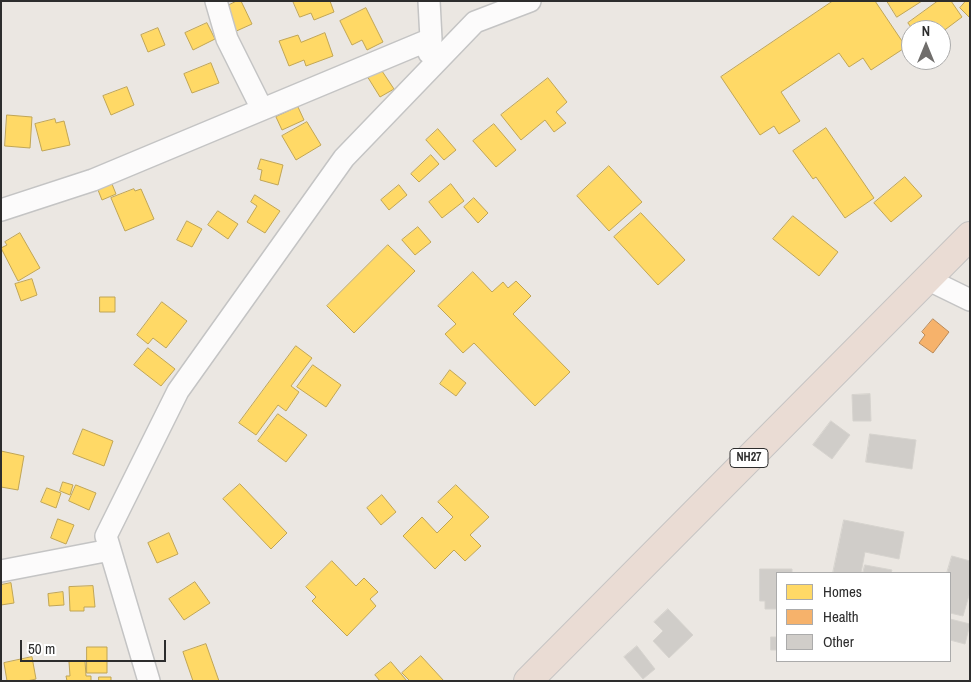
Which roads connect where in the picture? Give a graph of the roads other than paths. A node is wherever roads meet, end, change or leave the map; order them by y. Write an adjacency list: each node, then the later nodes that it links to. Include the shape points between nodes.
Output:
1 (216, 1): 6 (street, via 227,38)
2 (428, 1): 4 (street)
3 (530, 1): 5 (street, via 475,22)
4 (431, 40): 5 (street); 6 (street)
5 (424, 75): 11 (street, via 344,158 178,391 106,536)
6 (262, 109): 7 (street, via 93,180)
7 (1, 210)
8 (970, 236): 9 (highway, NH27)
9 (927, 279): 10 (street); 14 (highway, NH27)
10 (970, 300)
11 (110, 550): 12 (street); 13 (street)
12 (1, 571)
13 (148, 681)
14 (528, 681)

